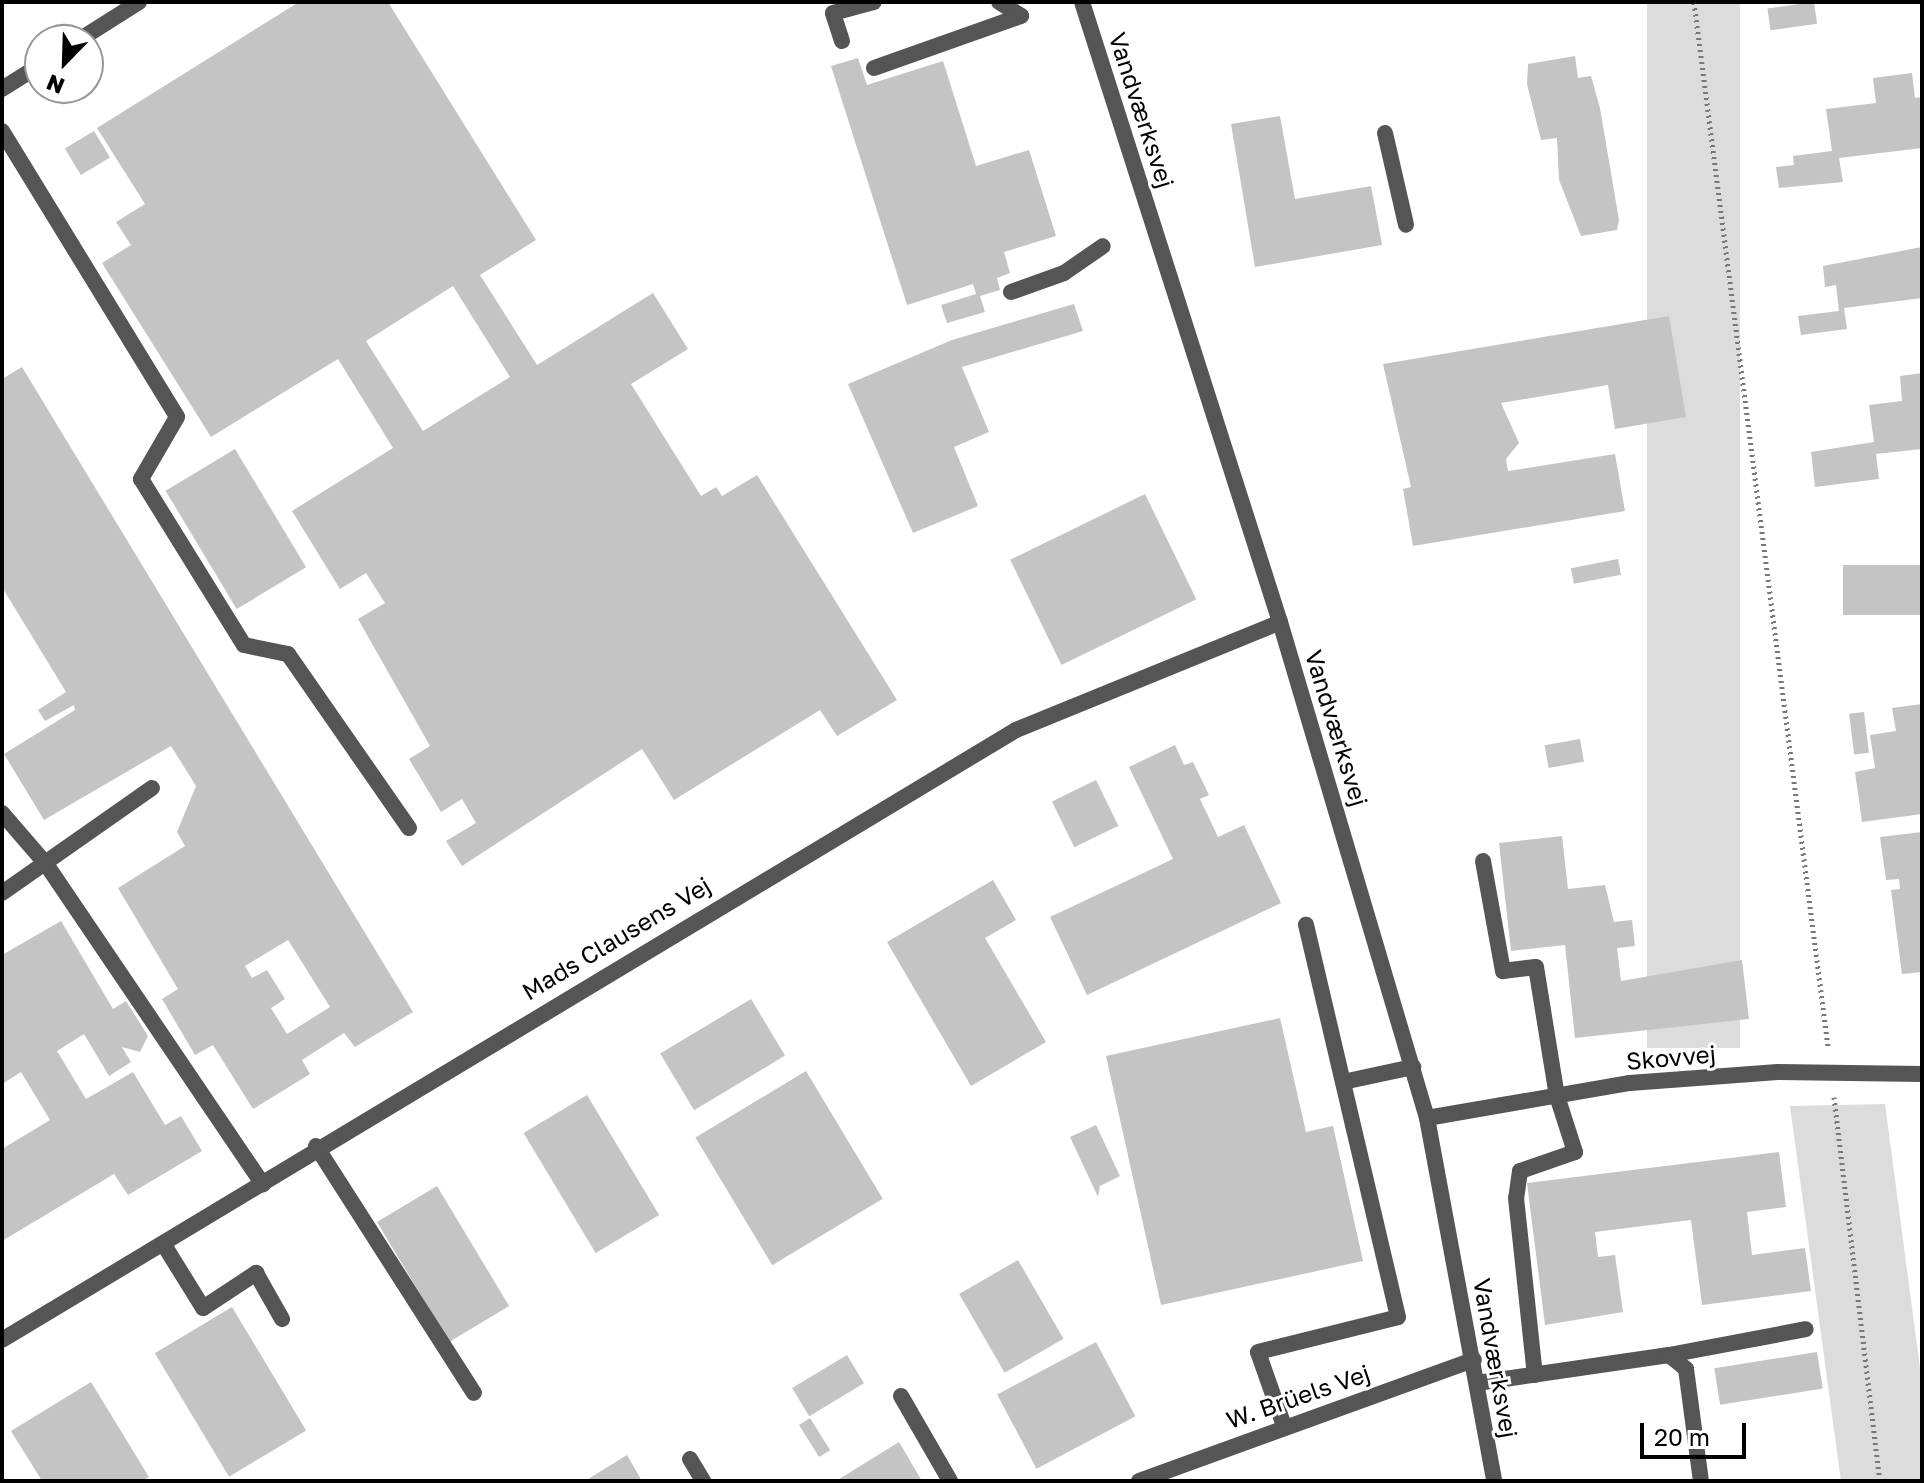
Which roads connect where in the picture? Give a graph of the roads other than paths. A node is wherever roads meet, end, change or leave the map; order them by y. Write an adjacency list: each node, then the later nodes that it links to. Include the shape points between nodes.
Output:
1 (139, 2): 5 (street)
2 (874, 2): 6 (street, via 833,13)
3 (999, 2): 7 (street, via 1021,16)
4 (1082, 2): 15 (street, Vandværksvej)
5 (104, 24)
6 (842, 41)
7 (874, 68)
8 (24, 75): 9 (street)
9 (2, 89)
10 (2, 131): 18 (street, via 177,417 141,479 244,645 288,654)
11 (1385, 133): 12 (street)
12 (1406, 225)
13 (1103, 246): 14 (street, via 1064,273)
14 (1011, 292)
15 (1280, 622): 23 (street, Vandværksvej); 28 (street, Mads Clausens Vej, via 1016,730)
16 (152, 788): 20 (street)
17 (2, 813): 20 (street)
18 (409, 828)
19 (1483, 861): 26 (street, via 1503,971 1536,967)
20 (46, 864): 21 (street); 29 (street)
21 (2, 893)
22 (1306, 925): 25 (street)
23 (1413, 1067): 25 (street); 27 (street, Vandværksvej)
24 (1922, 1074): 26 (street, Skovvej, via 1630,1083)
25 (1343, 1082): 40 (street, via 1398,1317 1258,1352)
26 (1557, 1096): 27 (street, Skovvej); 36 (street, via 1575,1152 1520,1171 1516,1198)
27 (1427, 1118): 35 (street, Vandværksvej)
28 (316, 1146): 29 (street, Mads Clausens Vej); 38 (street)
29 (263, 1185): 30 (street, Mads Clausens Vej)
30 (164, 1245): 31 (street, via 203,1308 256,1273); 33 (street, Mads Clausens Vej)
31 (282, 1319)
32 (1806, 1329): 34 (street)
33 (2, 1340)
34 (1669, 1355): 36 (street); 47 (street, via 1686,1369)
35 (1474, 1360): 37 (street, Vandværksvej); 40 (street, W. Brüels Vej)
36 (1535, 1375): 37 (street)
37 (1477, 1383): 46 (street, Vandværksvej)
38 (474, 1393)
39 (901, 1396): 44 (street)
40 (1284, 1426): 42 (street, W. Brüels Vej)
41 (690, 1459): 43 (street)
42 (1164, 1475): 45 (street, W. Brüels Vej)
43 (703, 1481)
44 (950, 1481)
45 (1139, 1481)
46 (1494, 1481)
47 (1701, 1481)

